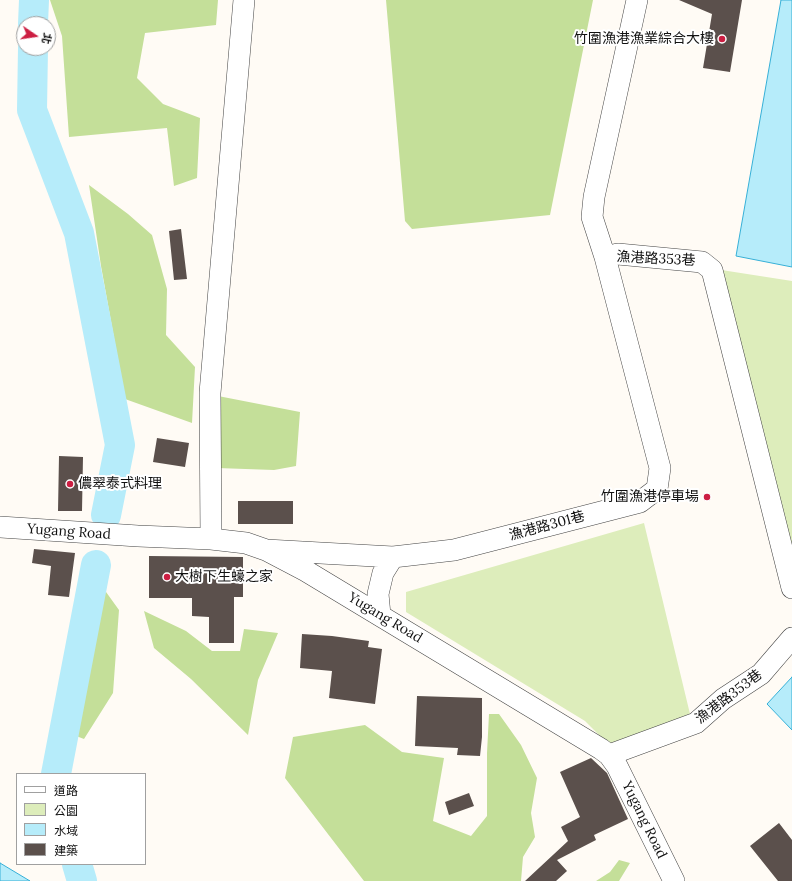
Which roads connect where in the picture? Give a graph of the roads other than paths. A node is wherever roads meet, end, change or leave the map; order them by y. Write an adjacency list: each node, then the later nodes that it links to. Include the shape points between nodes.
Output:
1 (244, 0): 5 (street, via 210,393)
2 (637, 0): 3 (street, 漁港路353巷, via 594,197 592,217)
3 (605, 257): 7 (street, 漁港路301巷, via 660,468 657,490 640,502 469,547); 8 (street, 漁港路353巷, via 618,254 702,262 712,270)
4 (0, 527): 5 (street, Yugang Road)
5 (210, 539): 6 (street, Yugang Road, via 246,543)
6 (266, 550): 7 (street, 漁港路301巷); 9 (street, Yugang Road)
7 (393, 557): 9 (street, via 383,573 378,594)
8 (792, 588)
9 (380, 615): 11 (street, Yugang Road)
10 (792, 638): 11 (street, 漁港路353巷, via 761,674 723,698 696,723)
11 (609, 756): 12 (street, Yugang Road, via 617,766)
12 (674, 881)

